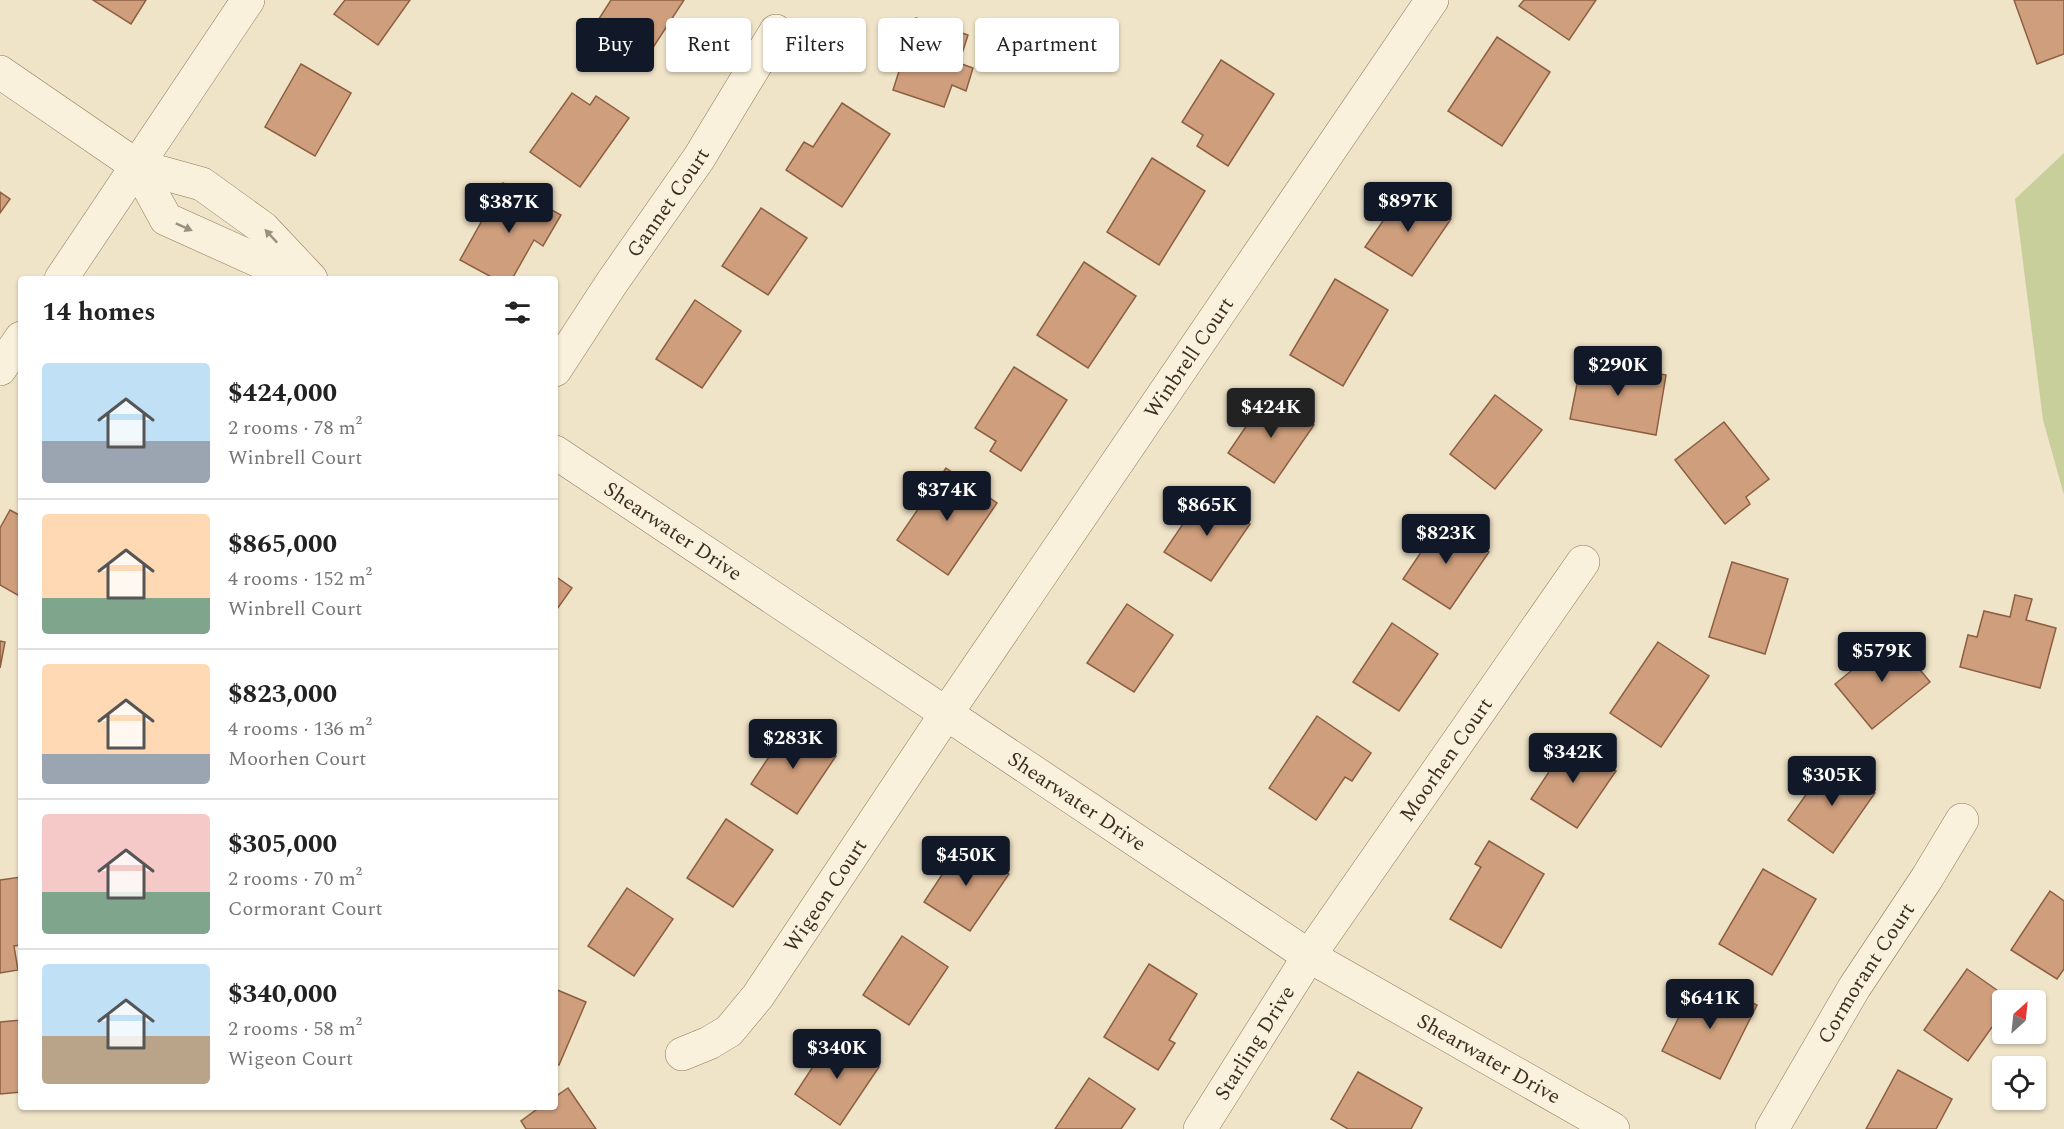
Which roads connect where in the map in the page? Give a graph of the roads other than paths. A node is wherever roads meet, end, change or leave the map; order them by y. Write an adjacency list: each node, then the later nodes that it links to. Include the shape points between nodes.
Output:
1 (248, 0): 5 (street)
2 (1432, 0): 14 (street, Winbrell Court)
3 (763, 53): 10 (street, Gannet Court, via 699,158)
4 (0, 72): 5 (street)
5 (137, 166): 6 (street); 7 (street, one-way to 7, via 166,219); 8 (street, one-way to 5, via 263,228 202,184)
6 (63, 276)
7 (292, 276)
8 (308, 276)
9 (18, 342): 11 (street)
10 (558, 365)
11 (0, 369)
12 (558, 454): 14 (street, Shearwater Drive)
13 (1583, 562): 16 (street, Moorhen Court)
14 (946, 714): 16 (street, Shearwater Drive); 17 (street, Wigeon Court, via 758,996 729,1031)
15 (1962, 820): 20 (street, Cormorant Court, via 1854,988)
16 (1309, 956): 18 (street, Starling Drive); 19 (street, Shearwater Drive)
17 (682, 1054)
18 (1200, 1129)
19 (1613, 1129)
20 (1772, 1129)

